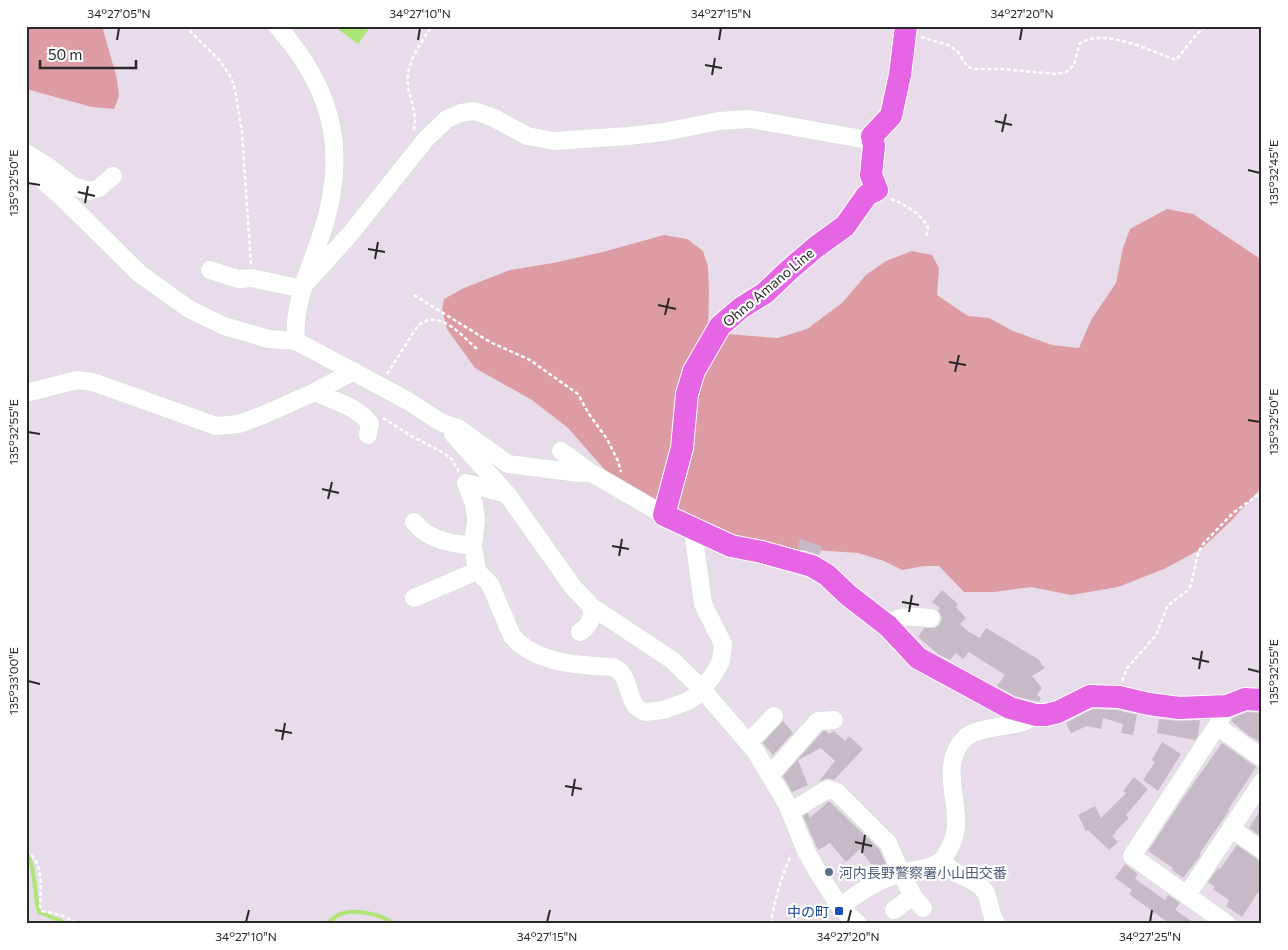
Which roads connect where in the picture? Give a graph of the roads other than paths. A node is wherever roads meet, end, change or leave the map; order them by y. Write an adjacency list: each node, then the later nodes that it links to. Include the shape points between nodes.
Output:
1 (277, 26): 8 (street, via 304,59 318,84 334,138 334,187 327,221)
2 (906, 29): 3 (main road, via 891,116)
3 (872, 136): 8 (street, via 862,140 750,119 719,121 664,132 554,141 527,136 474,111 461,113 447,119 426,139); 18 (main road, Ohno Amano Line, via 871,176 877,190 867,195 845,226 720,326 694,372 687,394 682,448)
4 (26, 153): 6 (street, via 73,186 89,191 99,188)
5 (26, 169): 9 (street, via 64,199 140,274 189,310 224,326 269,340)
6 (112, 176)
7 (210, 270): 8 (street, via 238,279)
8 (304, 286): 9 (street, via 296,312)
9 (296, 340): 10 (street)
10 (354, 370): 11 (street); 13 (street)
11 (315, 392): 12 (street, via 239,424 216,426 94,382 77,380); 14 (street, via 366,418 370,424)
12 (26, 393)
13 (442, 423): 16 (street, via 458,428 508,464); 17 (street)
14 (368, 435)
15 (560, 451): 16 (street)
16 (590, 472): 18 (street)
17 (506, 494): 21 (street, via 466,483 476,520); 24 (street, via 573,587)
18 (664, 515): 20 (main road)
19 (414, 522): 21 (street, via 434,538)
20 (696, 530): 26 (main road, via 731,546 812,566); 28 (street, via 694,538 703,604 723,651 718,667)
21 (473, 546): 22 (street)
22 (477, 571): 23 (street); 28 (street, via 490,584 517,642 570,670 618,669 626,679 636,706 646,712 686,702)
23 (414, 598)
24 (592, 607): 27 (street, via 588,628); 28 (street, via 672,660)
25 (931, 618): 26 (street, via 906,616)
26 (888, 626): 31 (main road, via 918,658 1010,708)
27 (580, 632)
28 (702, 689): 35 (street)
29 (1262, 700): 30 (main road, via 1245,699)
30 (1227, 706): 31 (main road, via 1179,708 1119,697 1090,696 1058,712); 34 (street)
31 (1036, 715): 42 (street, via 1025,722 966,736 957,748 951,788 956,834)
32 (774, 716): 35 (street)
33 (834, 720): 37 (street, via 818,721)
34 (1217, 726): 36 (street); 44 (street, via 1132,856)
35 (748, 743): 37 (street)
36 (1262, 758)
37 (771, 774): 39 (street)
38 (1262, 782): 40 (street)
39 (790, 812): 43 (street, via 828,789 837,792 888,843); 45 (street, via 806,851)
40 (1232, 829): 41 (street); 44 (street)
41 (1262, 850)
42 (941, 861): 43 (street, via 931,867); 47 (street, via 982,888)
43 (901, 874): 45 (street, via 861,890); 46 (street, via 918,902)
44 (1187, 895): 49 (street)
45 (840, 907): 48 (street)
46 (894, 910)
47 (996, 922)
48 (858, 924)
49 (1227, 924)

